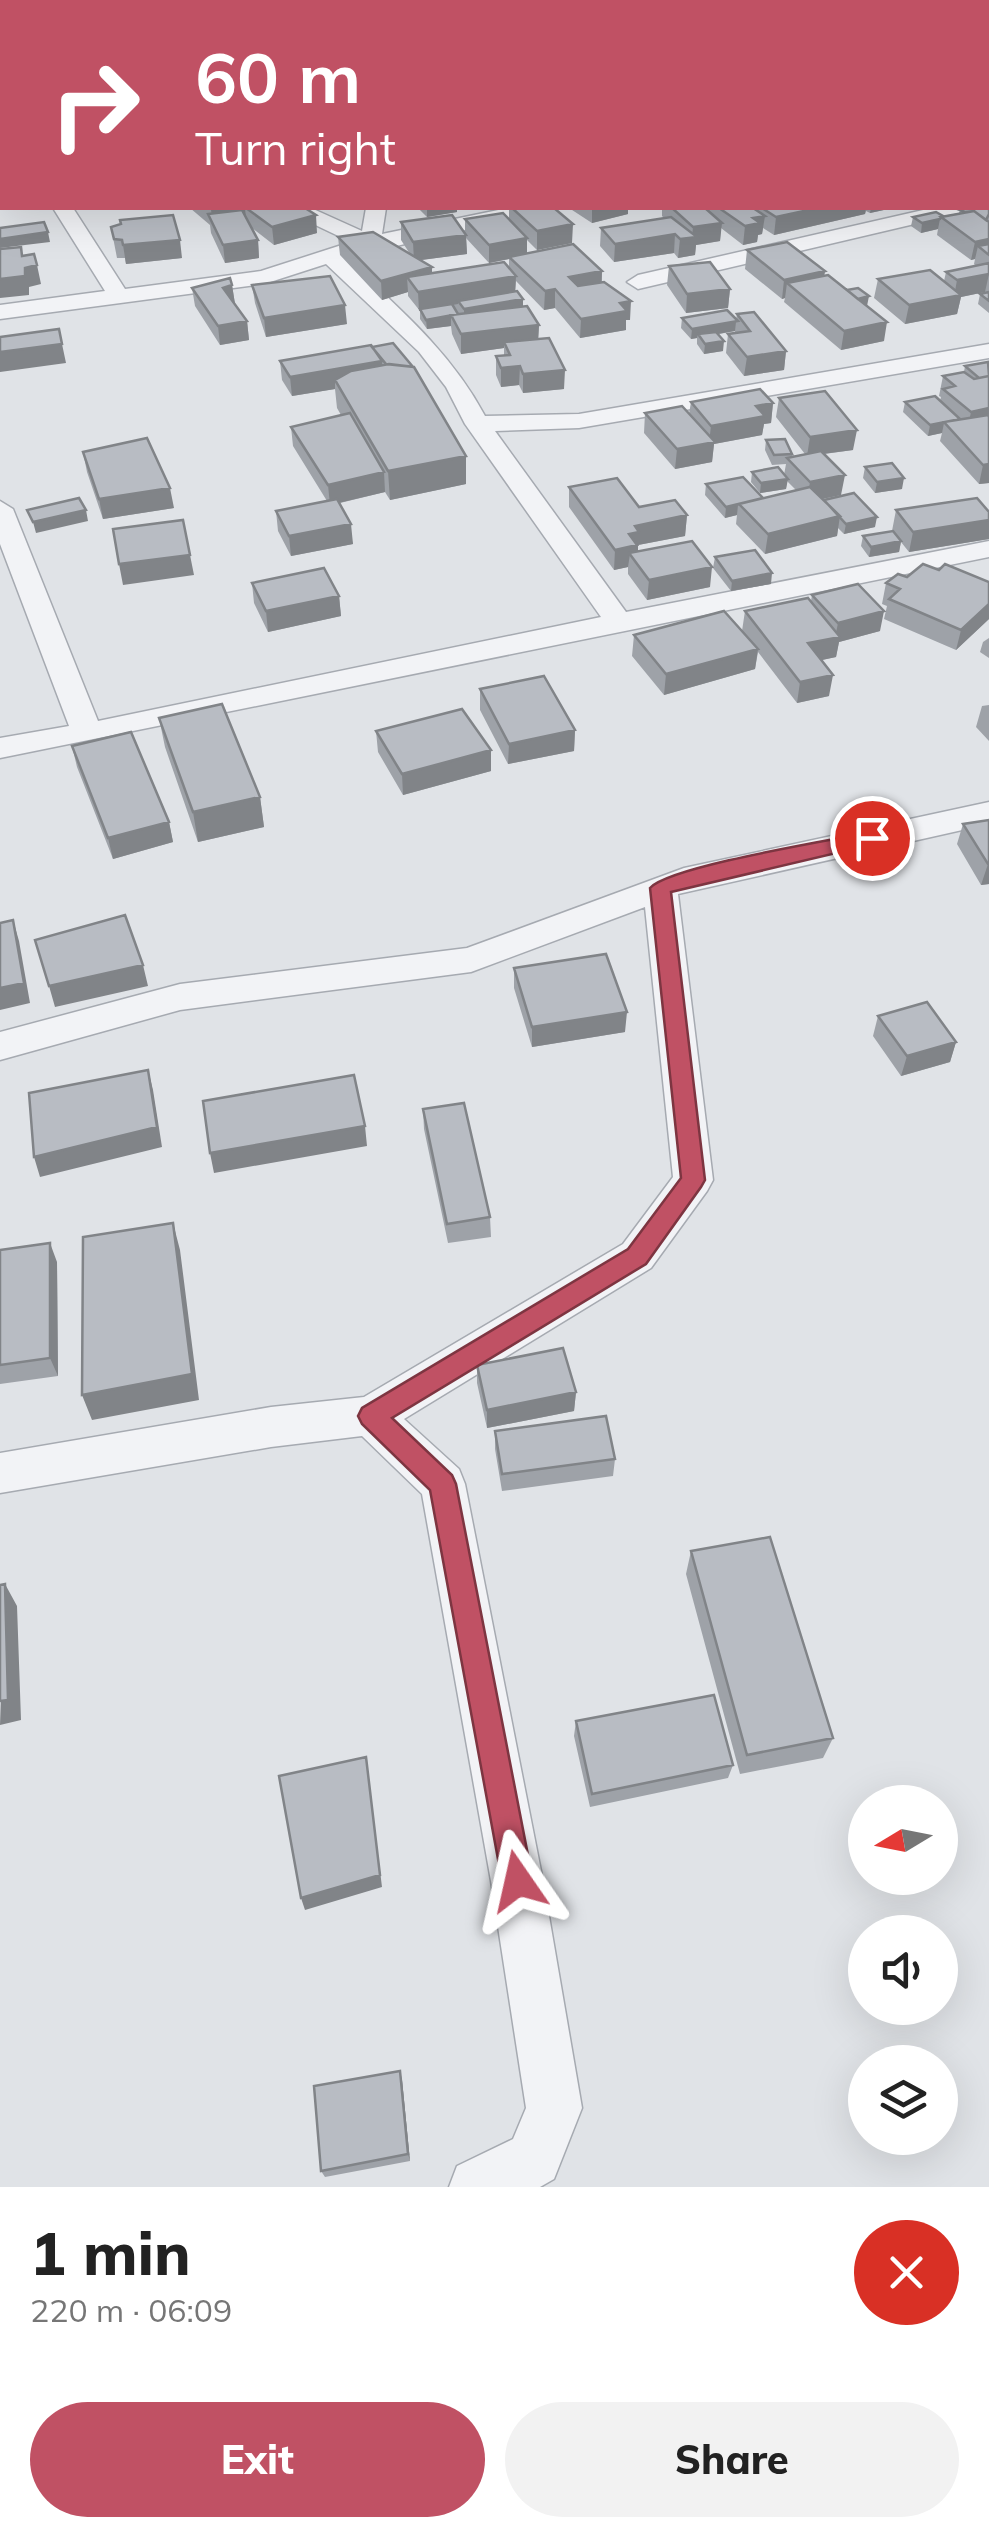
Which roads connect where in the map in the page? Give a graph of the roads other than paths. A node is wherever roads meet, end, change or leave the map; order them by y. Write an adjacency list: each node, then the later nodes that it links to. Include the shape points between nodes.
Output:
1 (64, 210): 9 (street)
2 (299, 210): 6 (street)
3 (376, 210): 6 (street)
4 (525, 210): 6 (street)
5 (948, 210): 8 (street)
6 (370, 243): 7 (street)
7 (330, 256): 9 (street, via 264,277); 12 (street, via 427,346)
8 (638, 282)
9 (118, 296): 10 (street)
10 (0, 312)
11 (989, 351): 12 (street, via 579,421)
12 (478, 424): 15 (street)
13 (0, 509): 16 (street)
14 (989, 549): 15 (street)
15 (620, 622): 16 (street)
16 (87, 733): 17 (street)
17 (0, 748)
18 (989, 814): 19 (street)
19 (660, 888): 20 (street, via 471,960 180,997); 21 (street, via 693,1180 637,1256)
20 (0, 1046)
21 (372, 1416): 22 (street); 23 (street, via 443,1484 554,2108 534,2159)
22 (0, 1472)
23 (478, 2187)

